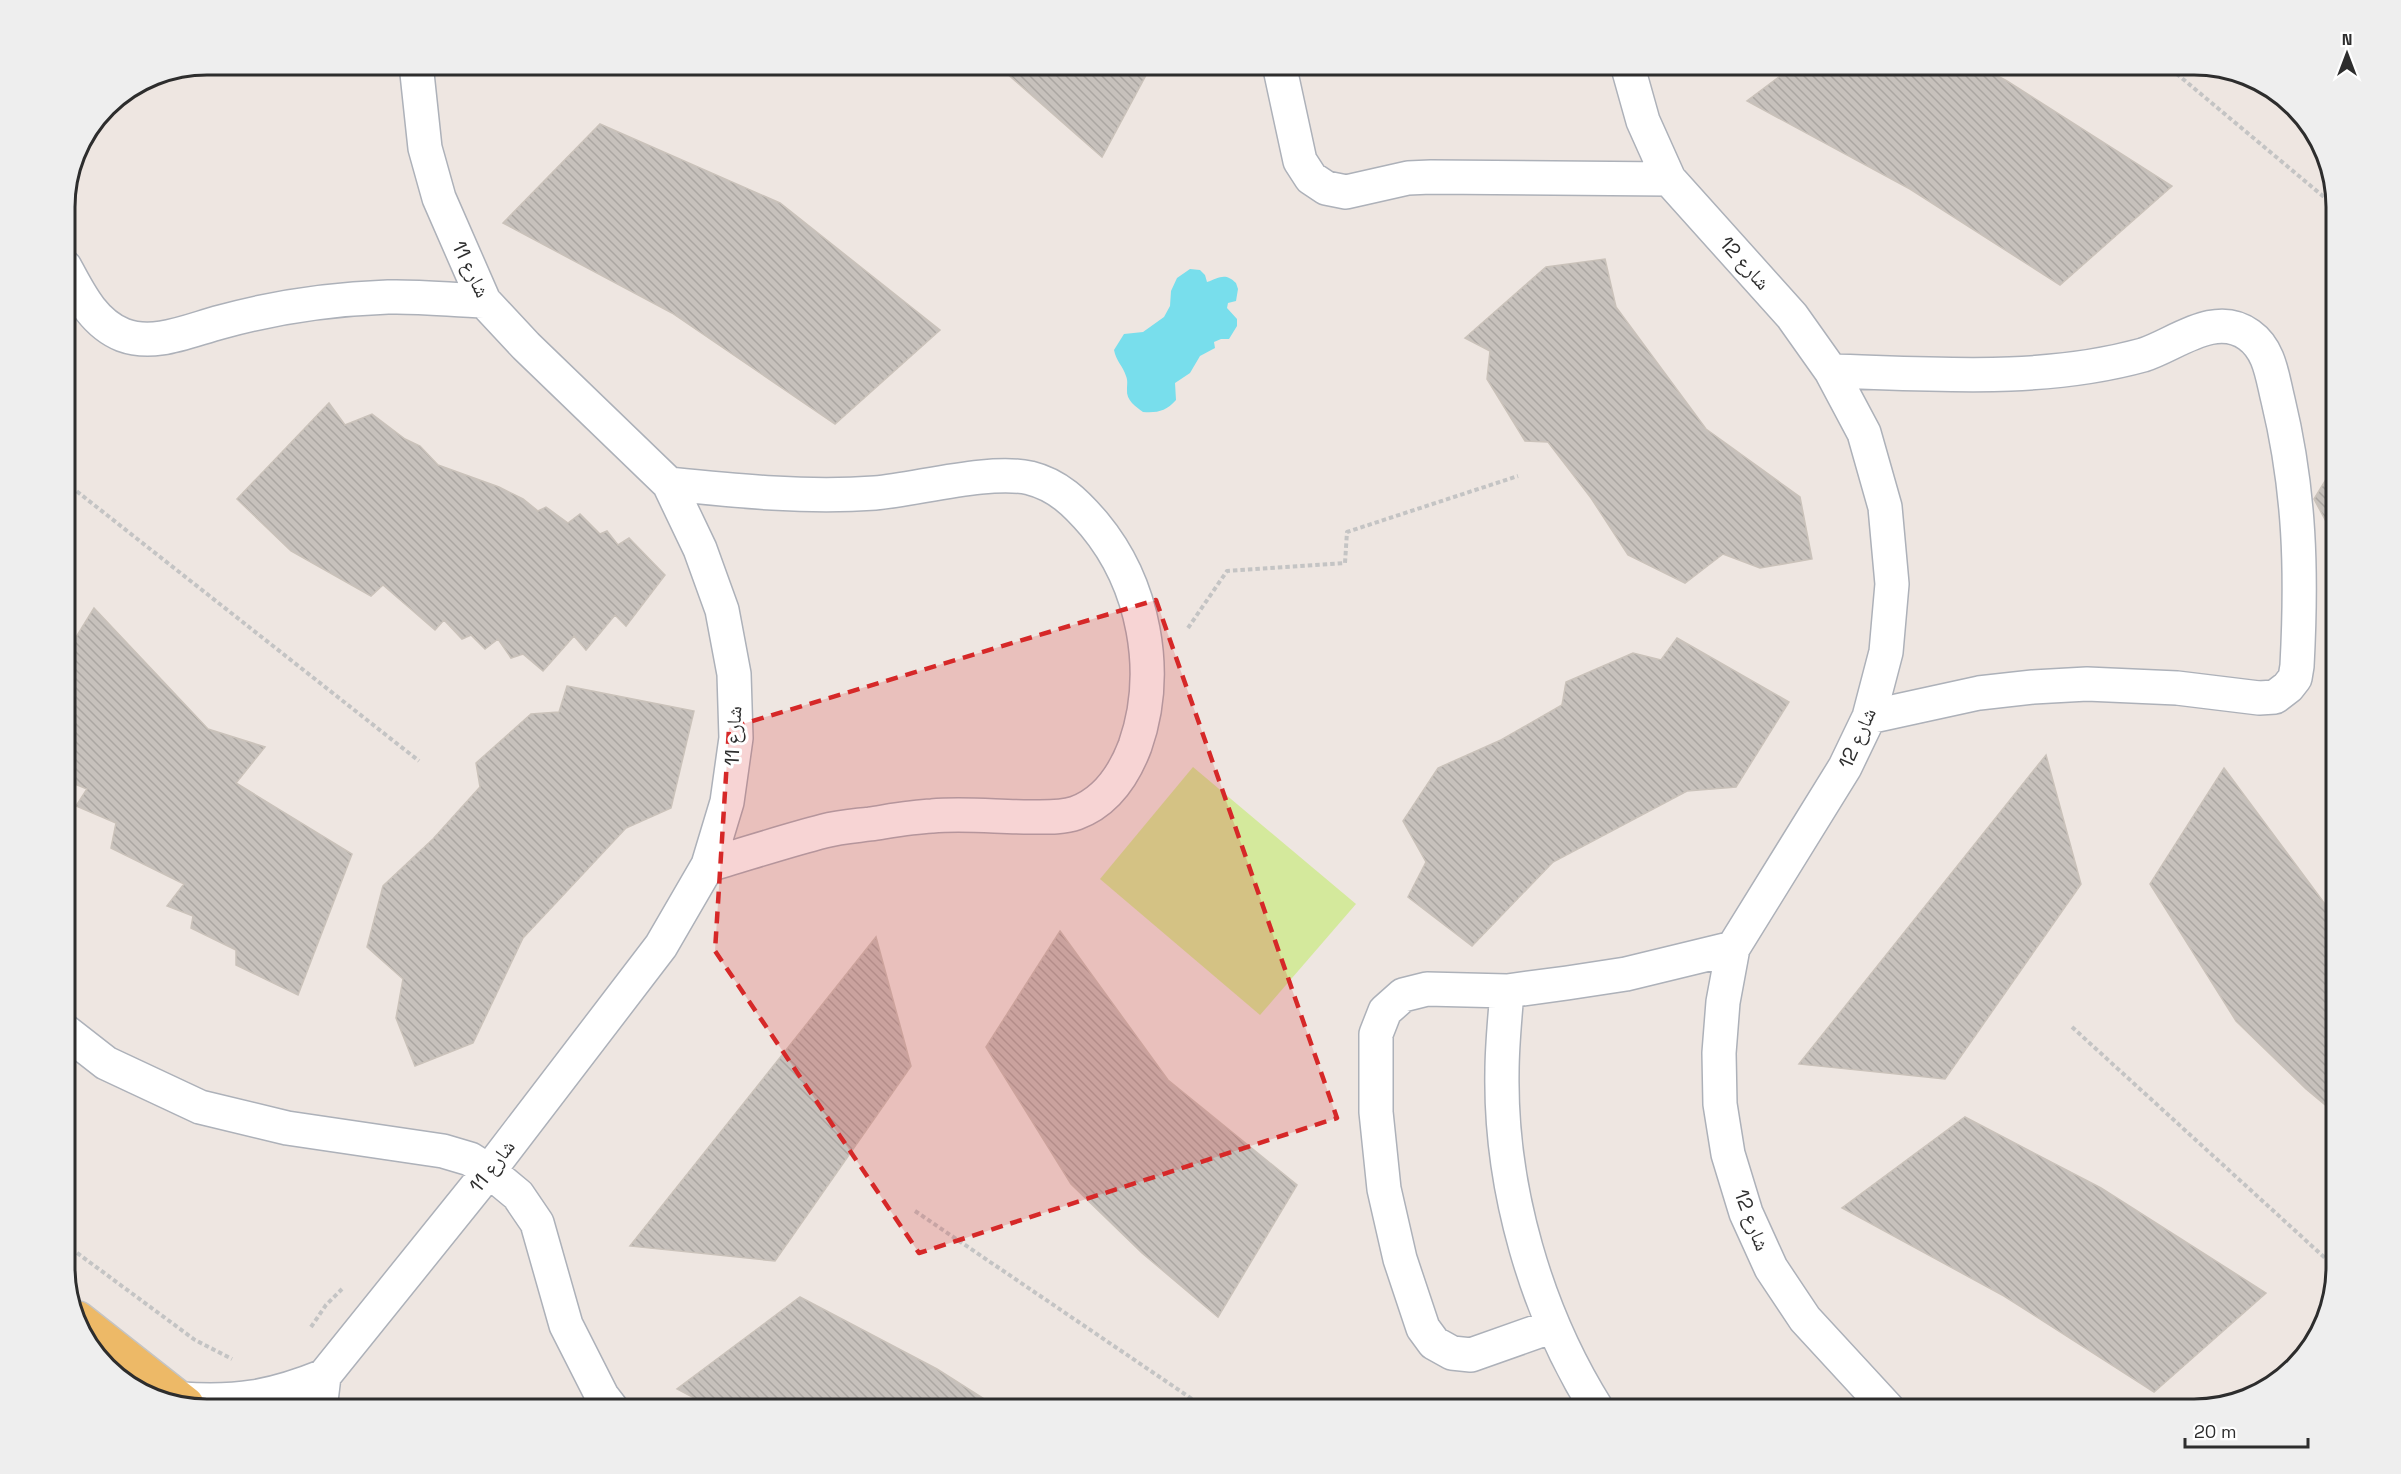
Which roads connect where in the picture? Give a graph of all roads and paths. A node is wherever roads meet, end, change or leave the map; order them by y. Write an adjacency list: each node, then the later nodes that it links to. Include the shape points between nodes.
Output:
1 (417, 75): 8 (street, شارع 11, via 425,148 439,198)
2 (1281, 75): 5 (street, via 1300,161 1311,177 1326,188 1346,192 1408,178 1431,177)
3 (1630, 75): 5 (street, شارع 12, via 1643,121)
4 (2178, 75): 6 (path)
5 (1669, 179): 9 (street, شارع 12, via 1792,316)
6 (2326, 199)
7 (75, 285): 8 (street, via 102,322 124,335 149,339 175,336 270,310 347,300 390,297)
8 (484, 301): 11 (street, شارع 11)
9 (1831, 371): 14 (street, شارع 12, via 1864,433 1885,507 1892,584 1886,652); 14 (street, via 1996,375 2076,370 2145,354 2197,331 2223,326 2249,334 2267,354 2297,508 2301,588 2297,666 2295,678 2275,697 2124,685 2033,687 1980,693)
10 (1518, 476): 13 (path, via 1347,532 1345,563 1227,571)
11 (669, 484): 16 (street, شارع 11, via 700,549 722,610 734,674 736,738 727,802); 16 (street, via 771,495 828,495 878,493 981,478 1030,478 1075,502 1107,540 1131,585 1147,662 1145,715 1129,763 1116,784 1097,802 1075,813 1049,817 934,815 827,830)
12 (75, 490): 15 (path)
13 (1188, 628)
14 (1869, 717): 17 (street, شارع 12, via 1845,767)
15 (419, 761)
16 (708, 865): 21 (street, شارع 11, via 661,946)
17 (1733, 948): 18 (street, via 1626,974); 37 (street, شارع 12, via 1720,1043 1720,1104 1728,1154 1746,1213 1771,1268 1805,1319)
18 (1506, 991): 26 (street, via 1502,1074 1507,1160 1524,1245); 26 (street, via 1427,989 1403,995 1385,1011 1376,1034 1376,1112 1384,1189 1400,1259 1423,1328 1434,1343 1452,1353 1471,1355)
19 (2072, 1027): 24 (path)
20 (75, 1039): 21 (street, via 106,1063 200,1107 287,1128 443,1151 470,1159)
21 (489, 1171): 30 (street, شارع 11); 34 (street, via 518,1195 537,1222 566,1325)
22 (915, 1211): 35 (path)
23 (75, 1251): 29 (path, via 195,1340)
24 (2326, 1259)
25 (349, 1282): 28 (path, via 326,1305)
26 (1552, 1326): 36 (street)
27 (91, 1328): 31 (main road)
28 (306, 1335)
29 (234, 1360)
30 (324, 1376): 32 (street, شارع 11); 33 (street)
31 (174, 1394)
32 (254, 1399)
33 (321, 1399)
34 (604, 1399)
35 (1191, 1399)
36 (1590, 1399)
37 (1878, 1399)

